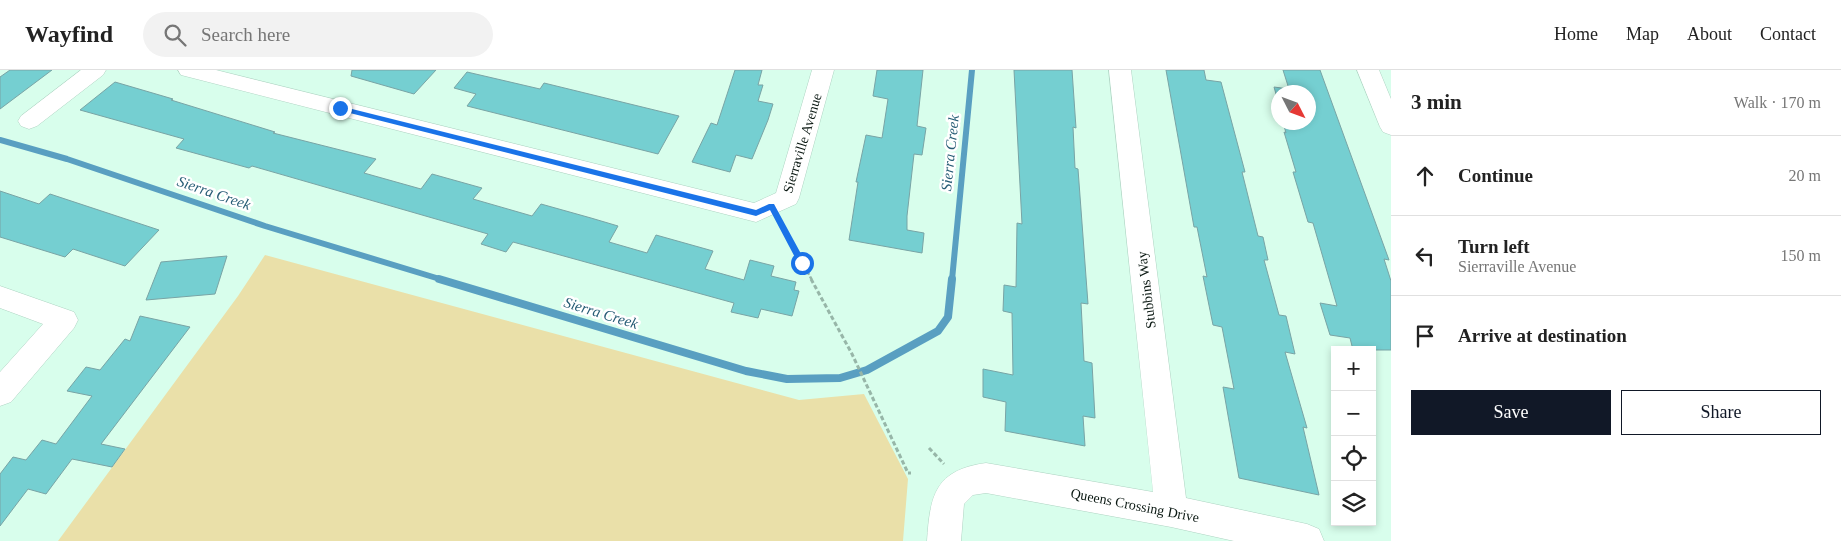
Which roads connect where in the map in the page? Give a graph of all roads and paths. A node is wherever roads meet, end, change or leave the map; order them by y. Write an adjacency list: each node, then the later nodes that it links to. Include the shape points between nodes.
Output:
1 (95, 70): 6 (street)
2 (189, 70): 8 (street, Sierraville Avenue, via 756,213)
3 (823, 70): 8 (street, Sierraville Avenue, via 787,198)
4 (1120, 70): 12 (street, Stubbins Way)
5 (1368, 70): 7 (street)
6 (29, 121)
7 (1391, 126)
8 (771, 206): 11 (path, via 852,354)
9 (0, 297): 10 (street, via 64,320)
10 (0, 392)
11 (911, 474)
12 (1171, 511): 13 (street, Queens Crossing Drive, via 974,478 962,482 948,500); 14 (street, Queens Crossing Drive)
13 (944, 541)
14 (1307, 541)

